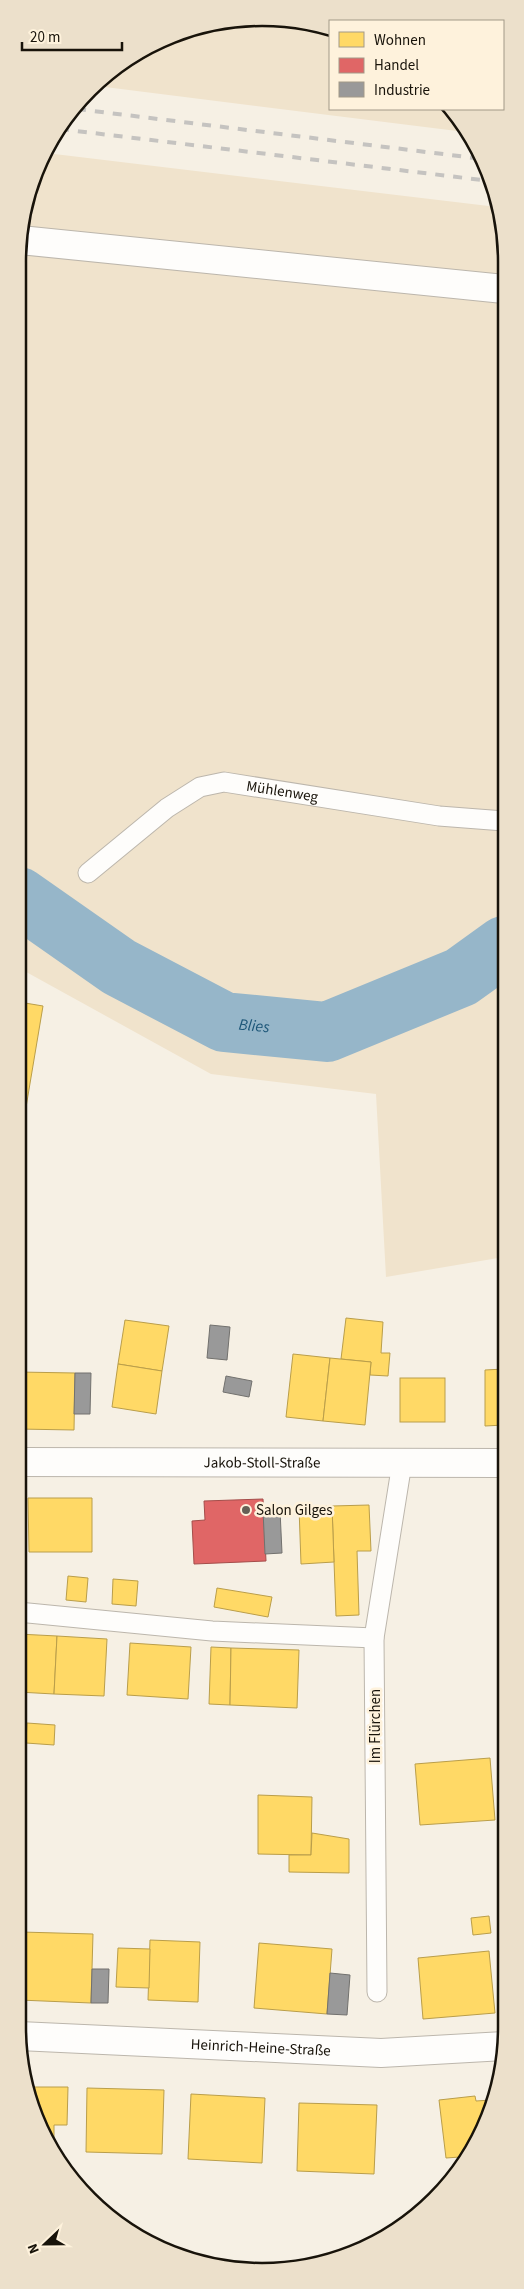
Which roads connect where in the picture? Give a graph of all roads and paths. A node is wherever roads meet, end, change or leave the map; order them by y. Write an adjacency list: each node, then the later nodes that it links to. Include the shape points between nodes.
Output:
1 (27, 241): 2 (main road)
2 (498, 288)
3 (498, 821): 4 (lane, Mühlenweg, via 439,816 224,782 200,787 167,808)
4 (88, 873)
5 (26, 1462): 6 (main road, Jakob-Stoll-Straße)
6 (402, 1463): 7 (main road, Jakob-Stoll-Straße); 9 (lane, Im Flürchen)
7 (498, 1463)
8 (26, 1613): 9 (lane, via 212,1631)
9 (374, 1638): 10 (lane, Im Flürchen)
10 (376, 1992)
11 (27, 2036): 12 (main road, Heinrich-Heine-Straße, via 381,2053)
12 (497, 2046)

